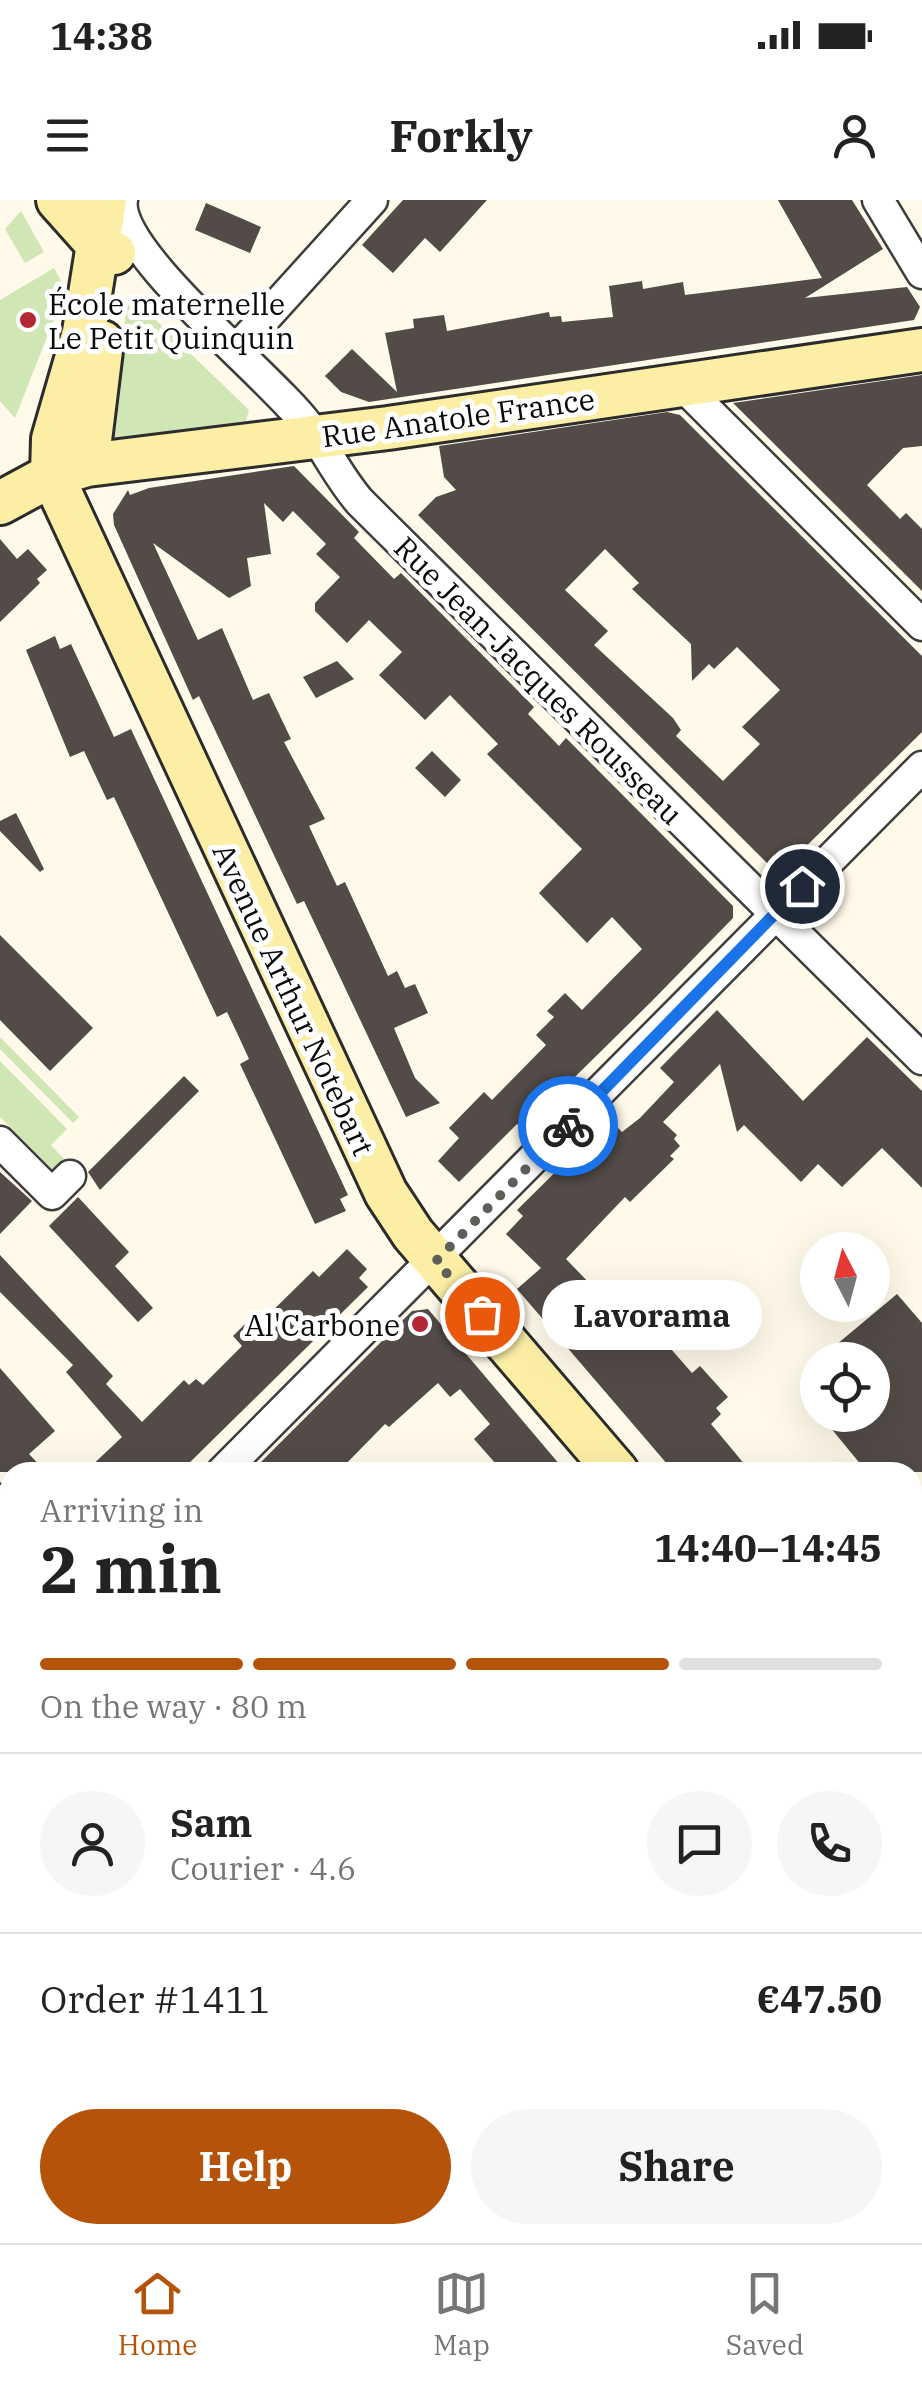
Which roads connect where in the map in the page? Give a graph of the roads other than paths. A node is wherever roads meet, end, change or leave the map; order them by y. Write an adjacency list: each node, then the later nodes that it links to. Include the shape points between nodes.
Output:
1 (58, 200): 4 (street)
2 (372, 200): 6 (street)
3 (878, 200): 5 (street)
4 (117, 225): 6 (street, Rue Jean-Jacques Rousseau); 10 (street, via 52,439)
5 (922, 273)
6 (238, 349): 9 (street, Rue Jean-Jacques Rousseau)
7 (922, 350): 8 (street, Rue Anatole France)
8 (683, 386): 9 (street, Rue Anatole France); 12 (street)
9 (314, 437): 10 (street, Rue Anatole France); 14 (street, Rue Jean-Jacques Rousseau, via 360,502)
10 (70, 470): 11 (street, Rue Anatole France); 18 (street, Avenue Arthur Notebart, via 377,1175)
11 (0, 503)
12 (922, 625)
13 (922, 767): 14 (street)
14 (775, 914): 15 (street, Rue Jean-Jacques Rousseau); 18 (street)
15 (922, 1059)
16 (0, 1142): 17 (street, via 52,1194)
17 (70, 1176)
18 (436, 1261): 19 (street); 20 (street, Avenue Arthur Notebart)
19 (232, 1462)
20 (608, 1462)

